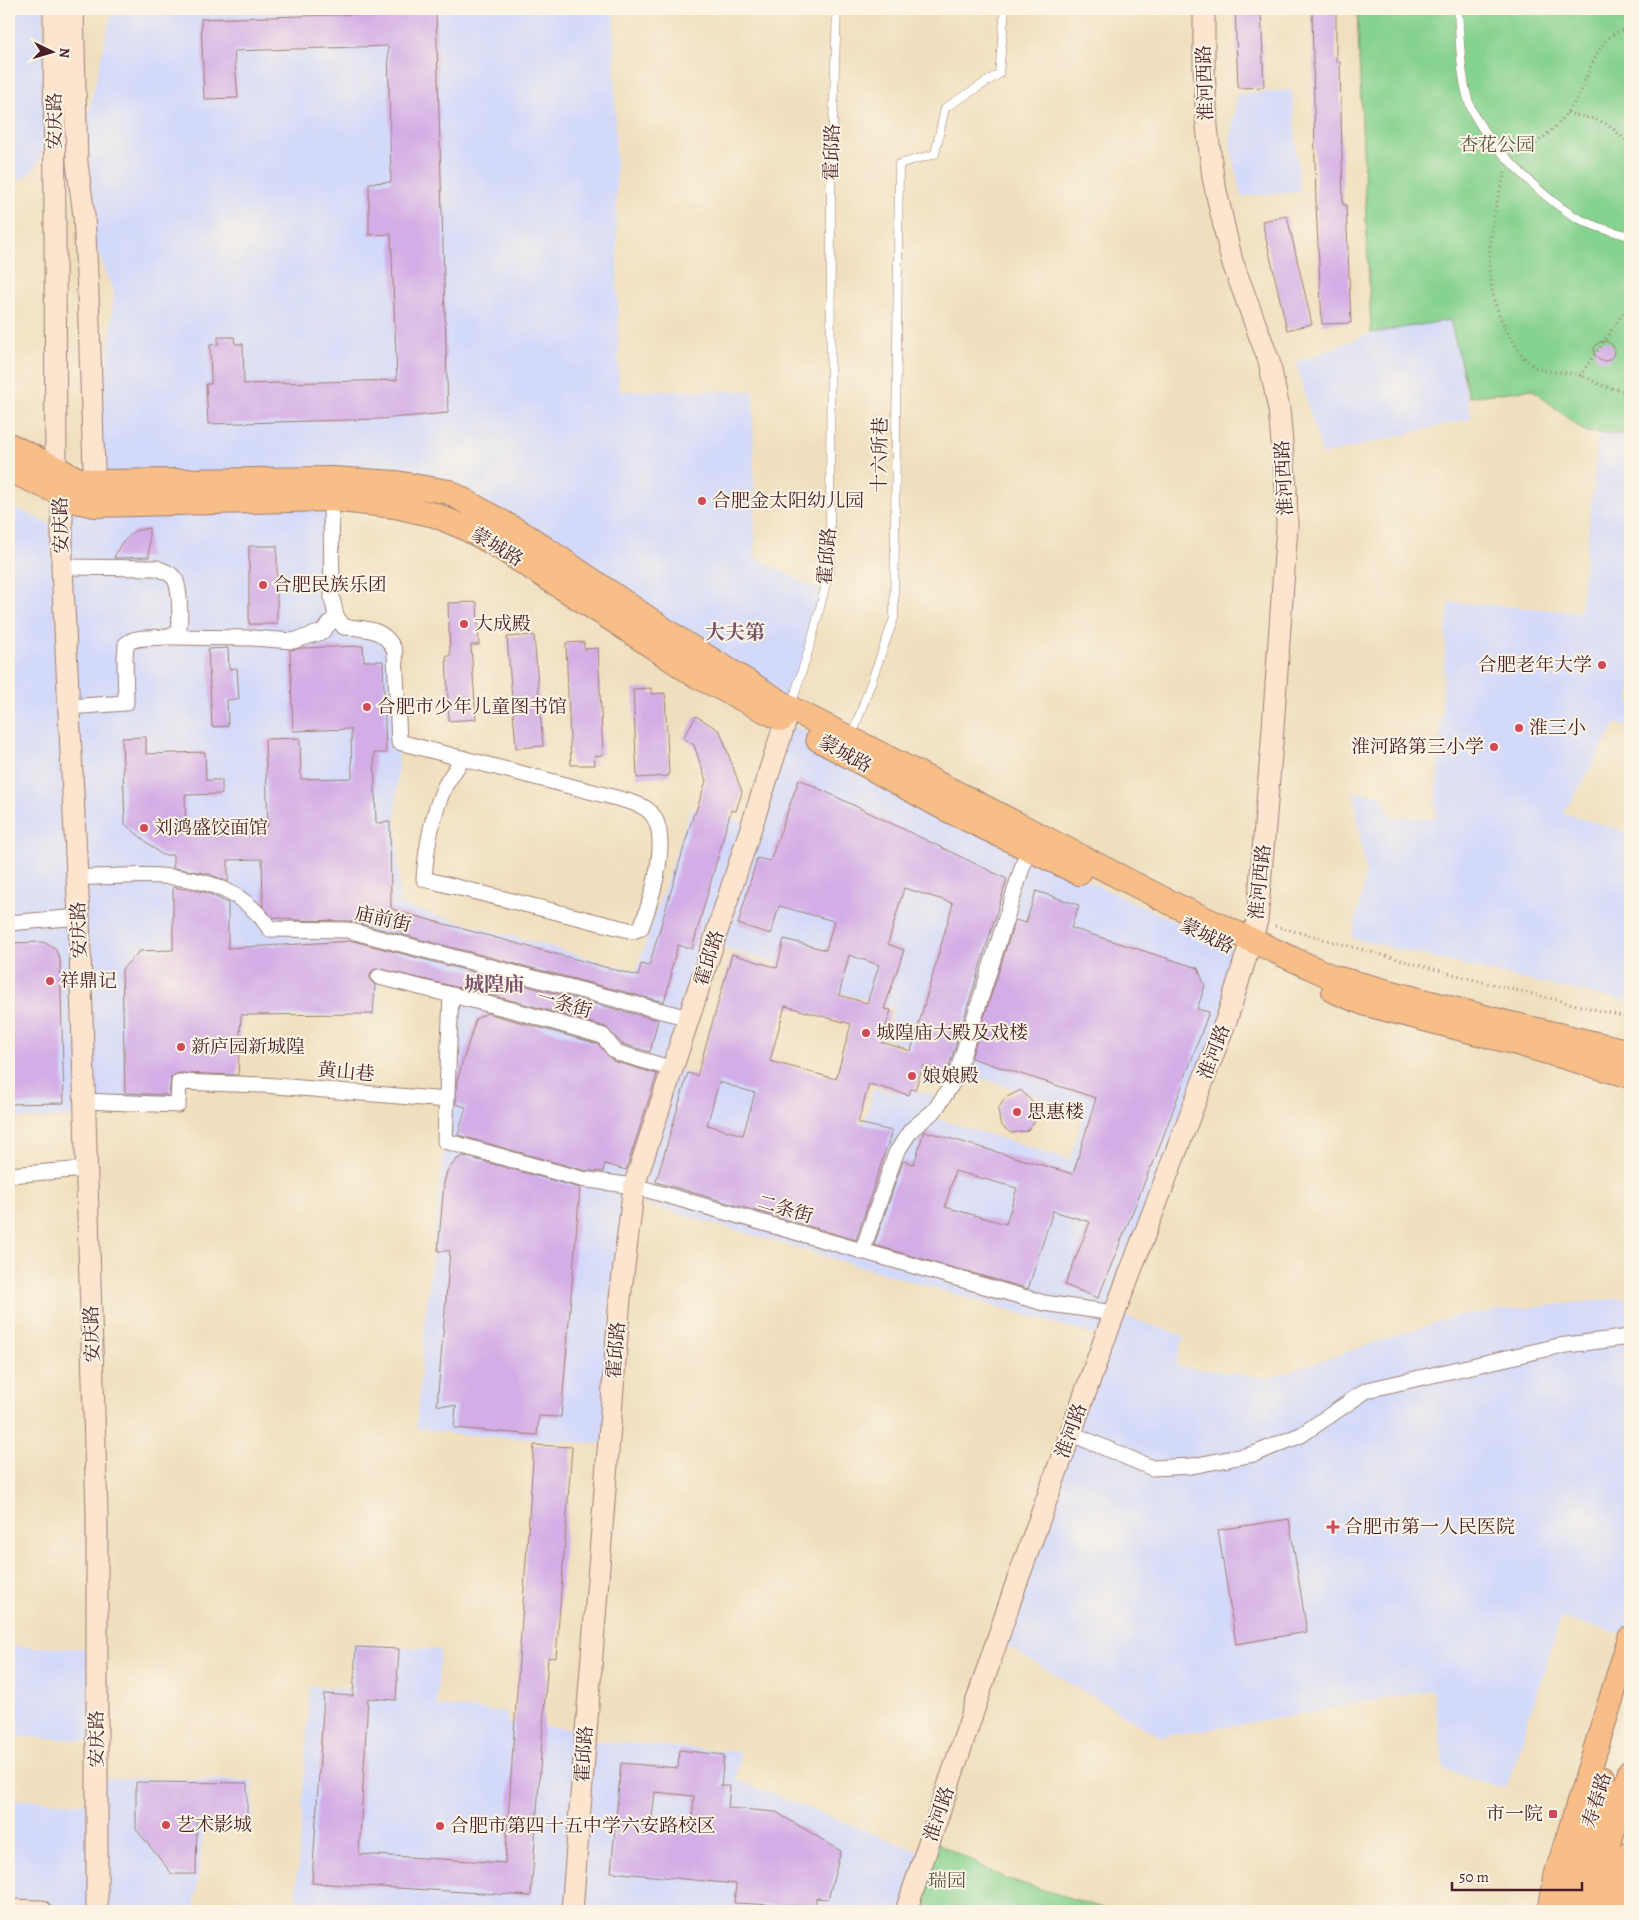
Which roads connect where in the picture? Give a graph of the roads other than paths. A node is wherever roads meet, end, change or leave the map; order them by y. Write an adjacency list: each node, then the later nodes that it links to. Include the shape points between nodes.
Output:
1 (54, 9): 9 (street, 安庆路)
2 (73, 9): 11 (street, 安庆路, via 77,163 84,224)
3 (837, 9): 19 (lane, 霍邱路, via 831,182 830,568)
4 (1005, 9): 20 (lane, 十六所巷, via 999,74 945,108 935,154 900,164 894,618)
5 (1204, 9): 26 (street, 淮河西路, via 1206,127 1213,178 1232,261 1268,360 1279,409 1286,488 1287,526 1272,742)
6 (1458, 9): 7 (lane, via 1462,64 1471,107 1484,132 1526,178 1565,210 1590,224)
7 (1630, 236)
8 (9, 445): 9 (main road, 蒙城路)
9 (56, 468): 11 (main road, 蒙城路, via 77,479); 12 (street, 安庆路)
10 (9, 470): 12 (main road, 蒙城路)
11 (96, 482): 14 (street, 安庆路); 19 (main road, 蒙城路, via 332,479 396,483 449,492 528,537)
12 (62, 495): 14 (main road, 蒙城路); 15 (street, 安庆路)
13 (331, 499): 14 (main road, 蒙城路); 16 (street, via 332,598); 19 (main road, 蒙城路, via 395,506 435,515 465,528 607,616 695,676)
14 (95, 505)
15 (62, 567): 17 (street, via 157,568 168,572 176,580 179,628 178,633); 18 (street, 安庆路)
16 (336, 616): 17 (street, via 322,632 293,641); 21 (street, via 344,627 385,635 391,642 397,670 399,742)
17 (170, 637): 18 (street, via 131,639 126,644 126,703)
18 (68, 707): 23 (street, 安庆路)
19 (788, 715): 20 (main road, 蒙城路); 22 (main road, 蒙城路, via 946,809); 29 (street, 霍邱路)
20 (851, 738): 26 (main road, 蒙城路, via 1180,907)
21 (463, 758): 21 (street, via 620,798 646,808 655,819 661,842 651,900 641,928 632,932 424,879 433,820 444,787)
22 (1028, 849): 26 (main road, 蒙城路); 38 (street, via 955,1079 936,1110 911,1130 896,1153)
23 (76, 878): 24 (street, 安庆路); 29 (street, 庙前街, via 153,875 194,879 229,891 260,913 270,928 347,930)
24 (79, 917): 25 (street); 34 (street, 安庆路)
25 (9, 923)
26 (1252, 939): 30 (main road, 蒙城路, via 1332,977); 32 (main road, 蒙城路, via 1366,1004); 39 (street, 淮河路, via 1227,1018)
27 (379, 977): 28 (street, 一条街)
28 (451, 995): 31 (street, 一条街, via 603,1036 614,1050); 33 (street)
29 (689, 1018): 31 (street, 霍邱路)
30 (1630, 1052)
31 (673, 1069): 37 (street, 霍邱路)
32 (1630, 1076)
33 (447, 1100): 34 (street, 黄山巷, via 264,1085 178,1082 178,1105); 37 (street, 二条街, via 445,1141 581,1179)
34 (84, 1101): 35 (street, 安庆路)
35 (86, 1169): 36 (street); 48 (street, 安庆路, via 97,1513)
36 (9, 1175)
37 (634, 1186): 38 (street, 二条街); 49 (street, 霍邱路, via 620,1298)
38 (862, 1252): 39 (street, 二条街, via 1044,1303)
39 (1114, 1313): 41 (street, 淮河路)
40 (1630, 1337): 41 (street, via 1559,1346 1367,1390 1301,1435 1254,1454 1192,1466 1152,1468)
41 (1070, 1433): 50 (street, 淮河路)
42 (1630, 1638): 51 (main road, via 1557,1873)
43 (1630, 1689): 52 (main road, 寿春路)
44 (1630, 1772): 53 (main road, 寿春路)
45 (1630, 1854): 54 (main road)
46 (9, 1910): 47 (street)
47 (41, 1911)
48 (97, 1911)
49 (572, 1911)
50 (906, 1911)
51 (1550, 1911)
52 (1564, 1911)
53 (1589, 1911)
54 (1610, 1911)

